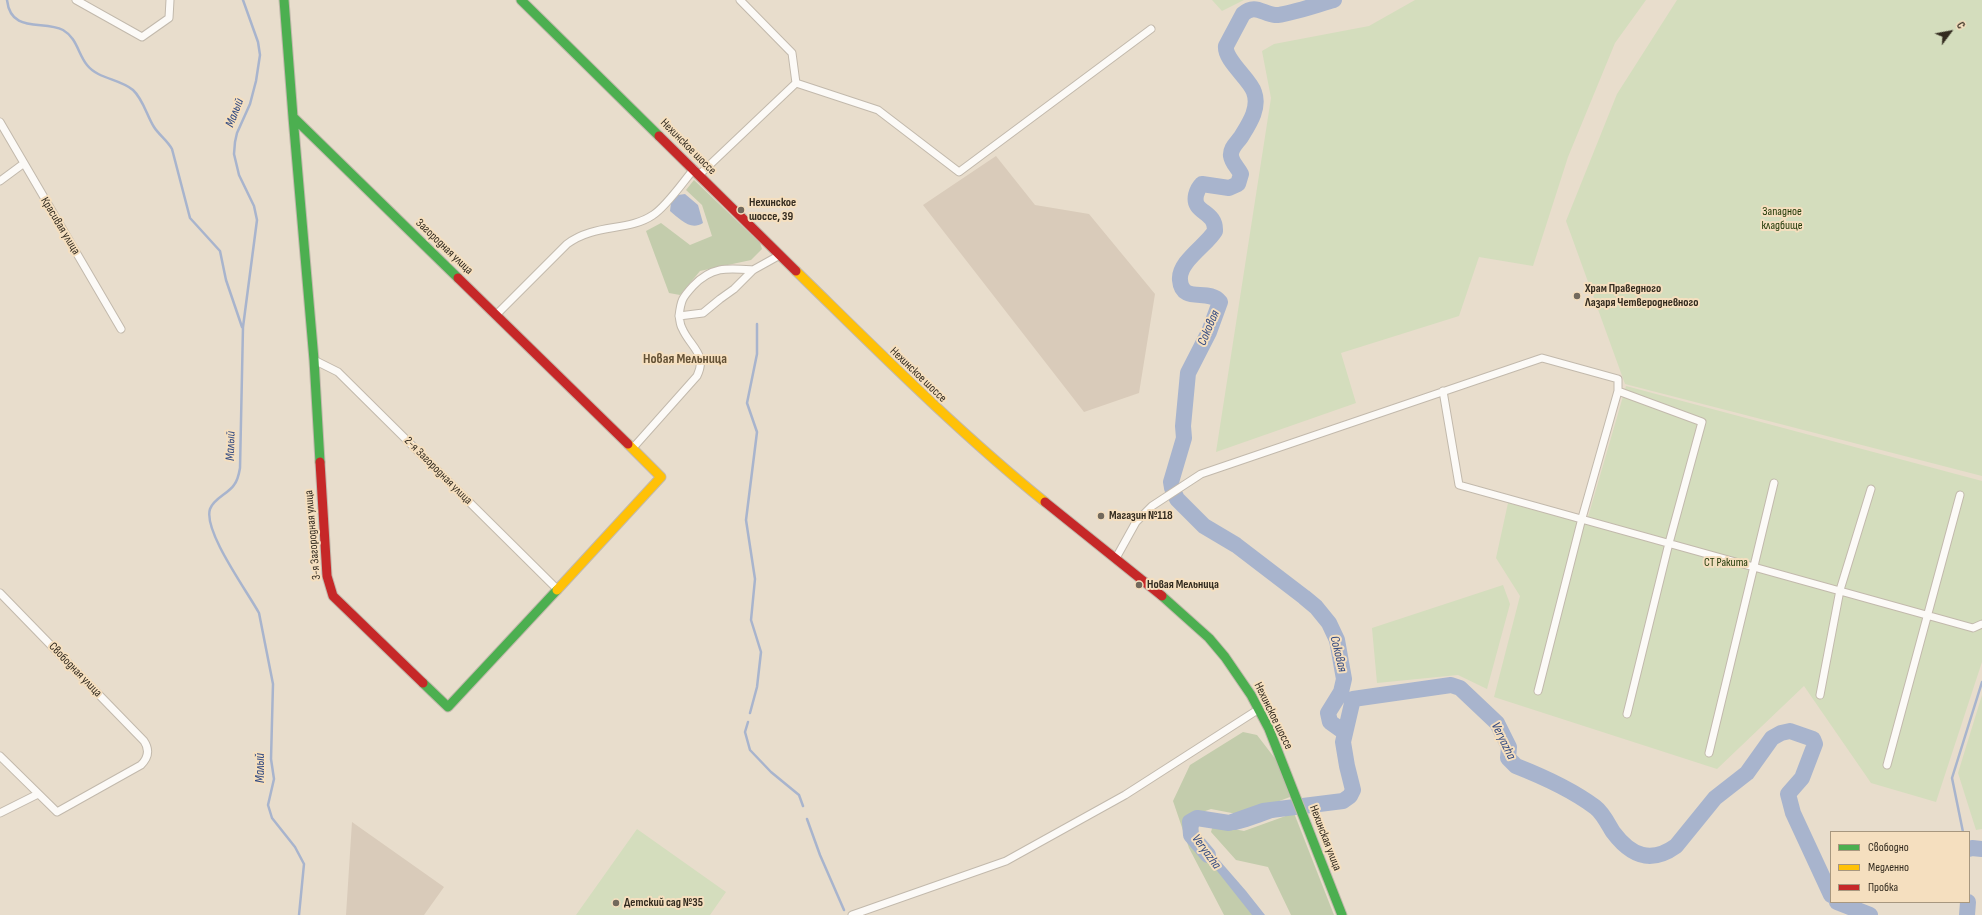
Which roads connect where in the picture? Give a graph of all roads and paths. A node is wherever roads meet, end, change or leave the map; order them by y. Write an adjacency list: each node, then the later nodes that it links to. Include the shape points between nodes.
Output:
1 (76, 0): 2 (street, via 142,37 169,18)
2 (170, 0)
3 (284, 0): 8 (street)
4 (521, 0): 11 (street, Нехинское шоссе)
5 (740, 0): 7 (street, via 792,53)
6 (1151, 29): 7 (street, via 959,172 878,110)
7 (796, 83): 11 (street)
8 (294, 117): 15 (street, Загородная улица); 18 (street, 3-я Загородная улица)
9 (0, 122): 10 (street, Красивая улица)
10 (23, 164): 12 (street); 17 (street, Красивая улица)
11 (696, 172): 13 (street, Нехинское шоссе); 15 (street, via 653,216 616,227 590,231 572,240)
12 (0, 181)
13 (780, 255): 14 (street); 27 (street, Нехинское шоссе, via 970,440)
14 (753, 270): 16 (street, via 734,289 703,313); 16 (street, via 722,269 703,275 681,298)
15 (496, 315): 21 (street, Загородная улица)
16 (679, 316): 21 (street, via 682,328 700,357 701,368 697,376)
17 (120, 329)
18 (314, 360): 29 (street, 2-я Загородная улица, via 338,372); 29 (street, 3-я Загородная улица, via 327,576 333,596 448,707)
19 (1443, 391): 20 (street, via 1542,358 1618,379); 25 (street, via 1459,485); 27 (street, via 1201,474 1152,506 1136,522)
20 (1618, 391): 25 (street); 26 (street, via 1702,422)
21 (632, 449): 29 (street, Загородная улица, via 661,477)
22 (1774, 483): 28 (street)
23 (1871, 489): 30 (street)
24 (1960, 495): 32 (street)
25 (1582, 518): 26 (street); 34 (street)
26 (1669, 543): 28 (street); 37 (street)
27 (1116, 558): 36 (street, Нехинское шоссе, via 1209,638)
28 (1754, 567): 30 (street); 38 (street)
29 (557, 589)
30 (1840, 590): 32 (street); 35 (street)
31 (0, 593): 42 (street, Свободная улица, via 144,741 148,750 148,756 141,766 57,812)
32 (1926, 616): 33 (street, via 1973,628); 40 (street)
33 (1982, 624)
34 (1538, 692)
35 (1820, 695)
36 (1259, 709): 41 (street, Нехинское шоссе); 44 (street, via 1125,795 1006,862)
37 (1627, 714)
38 (1709, 753)
39 (0, 756): 42 (street)
40 (1887, 765)
41 (1285, 770): 45 (street, Нехинская улица)
42 (38, 794): 43 (street)
43 (0, 813)
44 (852, 915)
45 (1342, 915)

